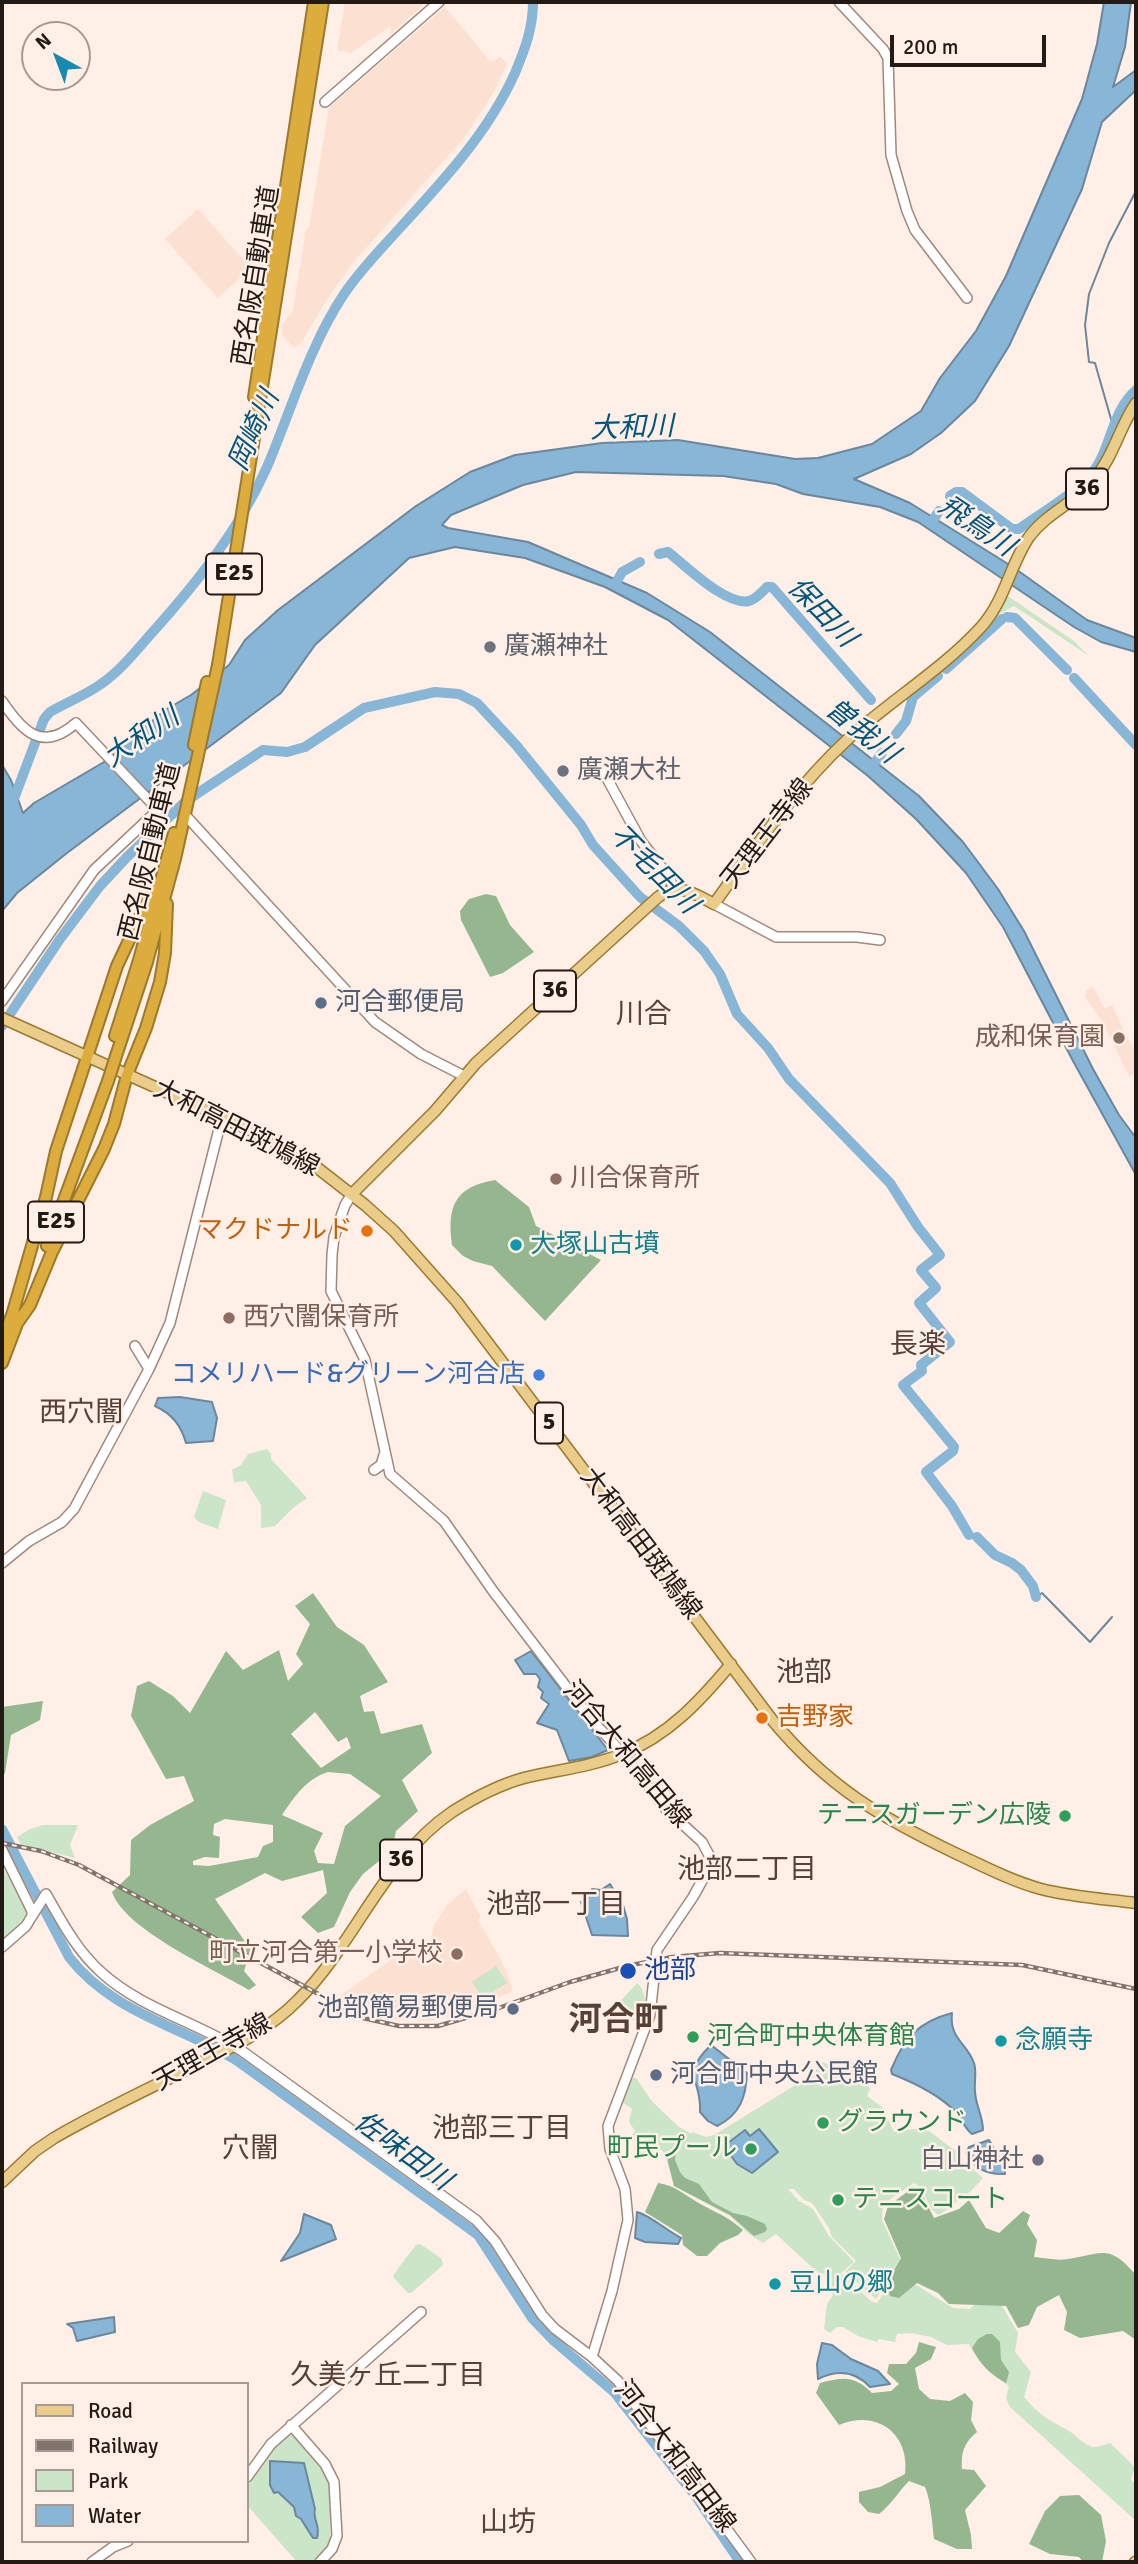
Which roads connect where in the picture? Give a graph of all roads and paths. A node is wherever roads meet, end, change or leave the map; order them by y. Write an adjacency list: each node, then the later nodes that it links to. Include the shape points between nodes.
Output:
1 (314, 2): 5 (highway, 西名阪自動車道 / E25)
2 (323, 2): 5 (highway, 西名阪自動車道 / E25)
3 (439, 2): 6 (street)
4 (839, 2): 7 (street, via 888,58 891,155 907,211 915,230)
5 (305, 88): 12 (highway, 西名阪自動車道 / E25, via 225,624 204,732)
6 (325, 102)
7 (967, 298)
8 (1136, 403): 14 (main road, 天理王寺線 / 36, via 1096,478 1035,531 990,615 823,764)
9 (2, 701): 16 (street, via 16,721 45,738 60,736 76,723 158,810 84,884)
10 (603, 771): 13 (street)
11 (187, 817): 20 (street, via 375,1022)
12 (171, 860): 18 (highway, via 117,967); 19 (highway, via 173,880 160,982); 23 (highway, 西名阪自動車道 / E25, via 105,1079)
13 (673, 888): 14 (main road, 天理王寺線); 20 (main road, 36)
14 (714, 904): 15 (street, via 776,937)
15 (880, 940)
16 (2, 1001)
17 (2, 1018): 18 (main road, 大和高田斑鳩線 / 5)
18 (88, 1058): 19 (main road, 大和高田斑鳩線 / 5); 23 (highway, via 56,1151)
19 (127, 1076): 21 (main road, 大和高田斑鳩線 / 5); 23 (highway, via 104,1149 30,1305)
20 (464, 1076): 22 (main road, 36)
21 (222, 1117): 22 (main road, 大和高田斑鳩線 / 5, via 286,1148); 27 (street, via 173,1313)
22 (352, 1194): 28 (street, 河合大和高田線, via 334,1237 331,1291 365,1360); 31 (main road, 大和高田斑鳩線 / 5, via 394,1231 457,1302)
23 (14, 1320): 24 (highway, 西名阪自動車道 / E25); 26 (highway, 西名阪自動車道 / E25)
24 (2, 1342)
25 (135, 1346): 27 (street)
26 (2, 1363)
27 (149, 1369): 30 (street, via 74,1509)
28 (384, 1455): 29 (street); 32 (street, 河合大和高田線, via 394,1479 449,1526 493,1591)
29 (374, 1470)
30 (2, 1563)
31 (731, 1664): 32 (main road, 天理王寺線 / 36, via 678,1720); 34 (main road, 大和高田斑鳩線 / 5, via 806,1758 889,1820 1027,1885)
32 (623, 1754): 37 (main road, 天理王寺線 / 36, via 509,1783 449,1814 405,1856 305,1994 276,2020); 40 (street, 河合大和高田線, via 666,1809 705,1846 710,1863 657,1950 650,2015 608,2126 610,2149 625,2189 628,2220)
33 (2, 1850): 35 (street)
34 (1136, 1903)
35 (34, 1914): 36 (street); 37 (street, 河合大和高田線, via 46,1894 84,1954 115,1984)
36 (2, 1948)
37 (232, 2047): 38 (main road, 天理王寺線 / 36, via 54,2138); 40 (street, 河合大和高田線, via 476,2220 495,2241 542,2315)
38 (2, 2182)
39 (421, 2312): 41 (street)
40 (592, 2357): 46 (street, 河合大和高田線, via 618,2381)
41 (291, 2425): 42 (street); 45 (street, via 325,2464 334,2482 337,2536)
42 (248, 2476)
43 (123, 2543): 44 (street)
44 (92, 2562)
45 (320, 2562)
46 (751, 2562)

